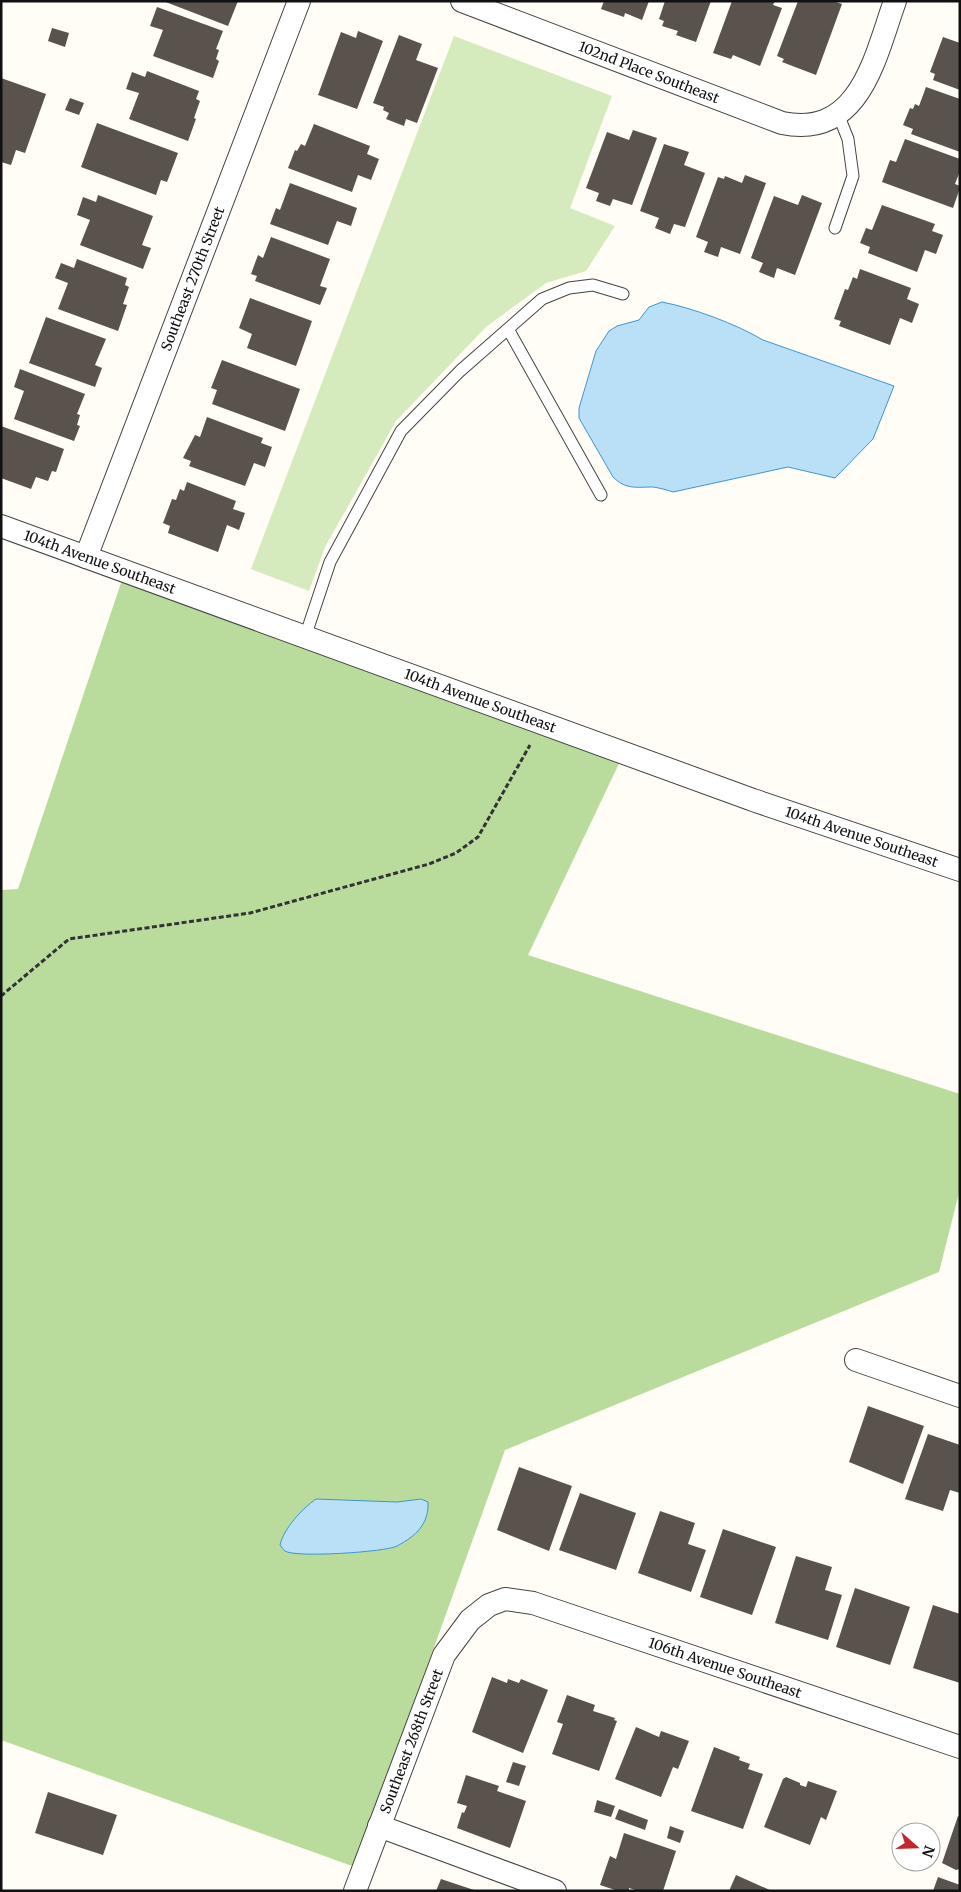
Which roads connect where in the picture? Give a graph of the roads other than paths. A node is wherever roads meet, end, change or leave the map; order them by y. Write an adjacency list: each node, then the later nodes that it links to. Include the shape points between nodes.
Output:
1 (299, 1): 10 (street, Southeast 270th Street)
2 (462, 1): 4 (street, 102nd Place Southeast, via 782,122 808,125)
3 (895, 1): 4 (street, via 860,93)
4 (838, 114): 5 (lane, via 848,138 853,176)
5 (835, 228)
6 (622, 294): 7 (lane, via 593,285 568,288 542,299)
7 (508, 329): 8 (lane); 11 (lane, via 460,371 401,432 330,562)
8 (601, 495)
9 (1, 526): 10 (street, 104th Avenue Southeast)
10 (86, 557): 11 (street, 104th Avenue Southeast)
11 (305, 637): 12 (street, 104th Avenue Southeast, via 753,800)
12 (960, 870)
13 (856, 1360): 14 (street)
14 (960, 1396)
15 (489, 1604): 16 (street, 106th Avenue Southeast, via 505,1599 534,1603); 17 (street, Southeast 268th Street, via 470,1620 444,1655)
16 (960, 1747)
17 (379, 1826): 18 (street, Southeast 268th Street); 19 (street)
18 (354, 1891)
19 (555, 1891)

